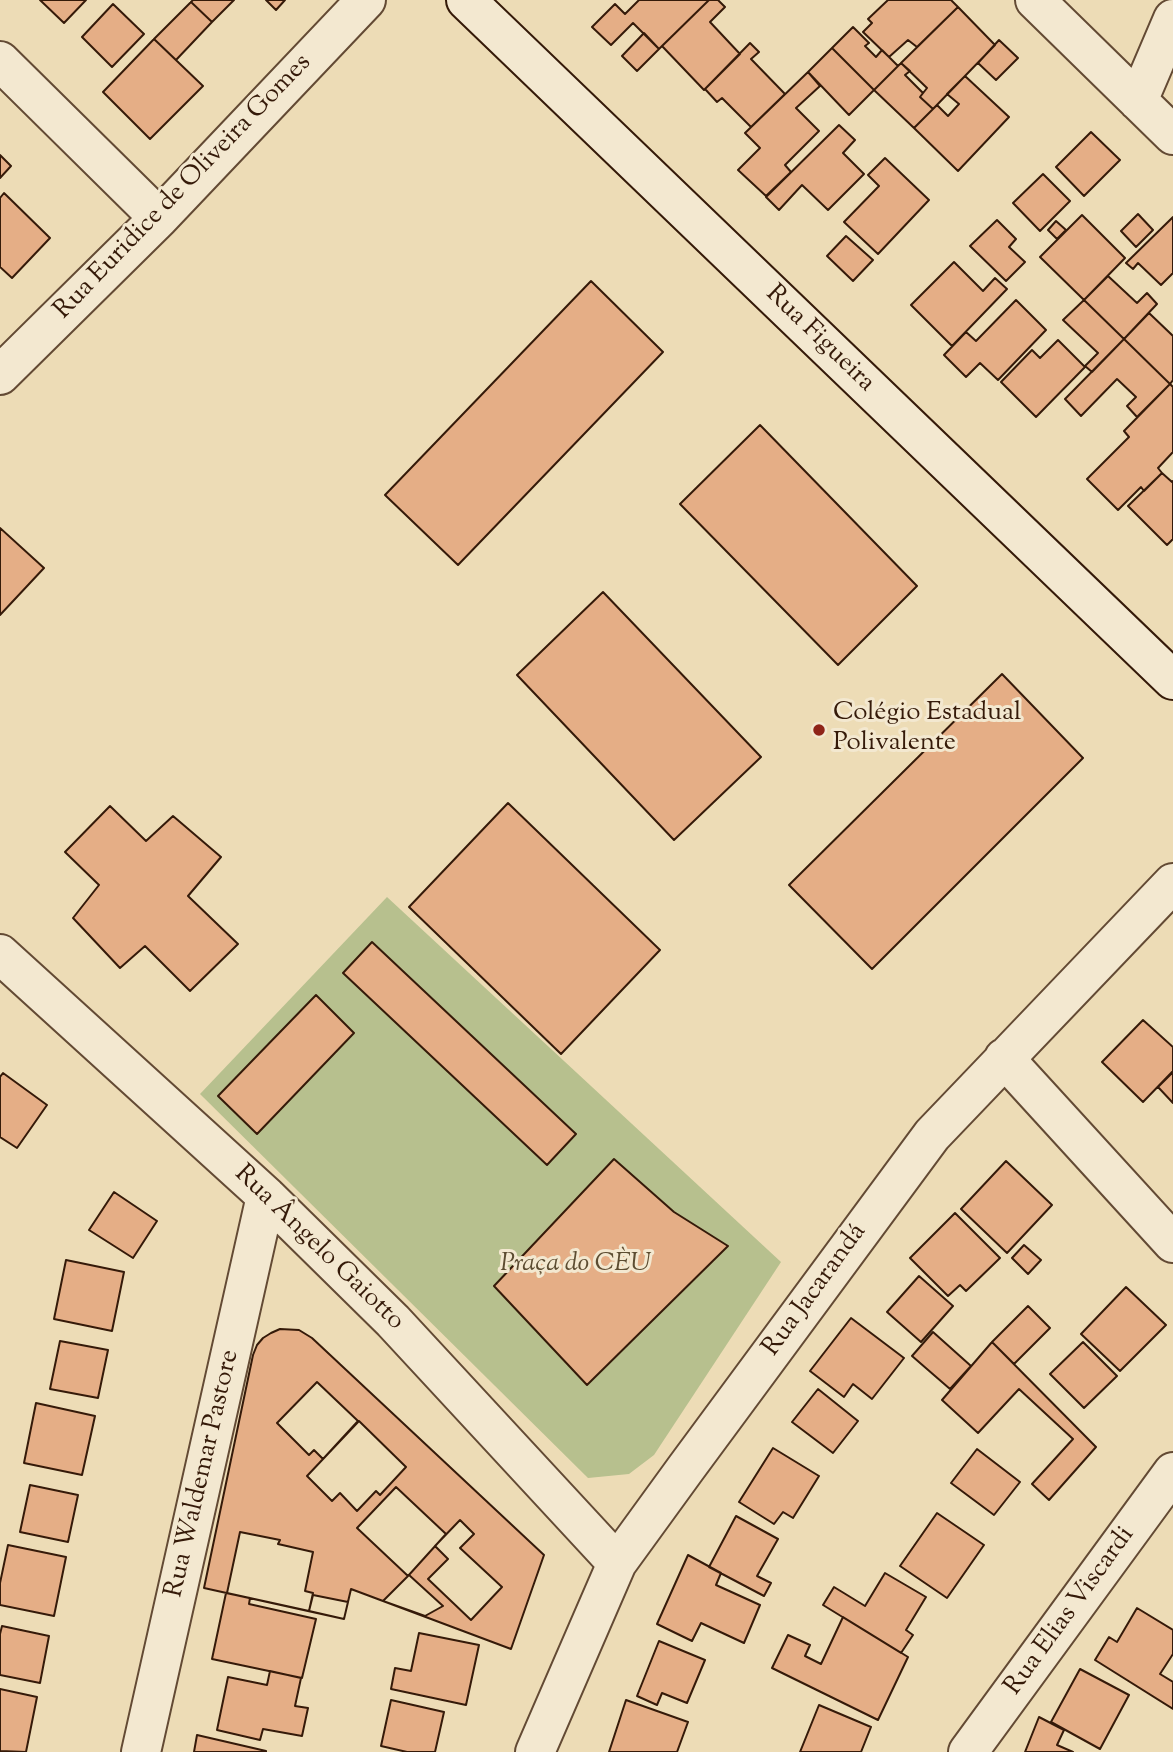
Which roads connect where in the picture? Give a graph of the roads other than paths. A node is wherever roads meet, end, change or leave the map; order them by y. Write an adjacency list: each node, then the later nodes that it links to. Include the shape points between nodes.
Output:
1 (366, 0): 8 (street, Rua Euridice de Oliveira Gomes)
2 (466, 0): 10 (street, Rua Figueira)
3 (1035, 0): 6 (street)
4 (1173, 19): 6 (street)
5 (0, 61): 8 (street)
6 (1138, 102): 7 (street)
7 (1173, 135)
8 (159, 218): 9 (street, Rua Euridice de Oliveira Gomes)
9 (0, 375)
10 (1173, 681)
11 (1173, 883): 13 (street, Rua Jacarandá)
12 (0, 955): 14 (street, Rua Ângelo Gaiotto)
13 (1004, 1058): 15 (street); 17 (street, Rua Jacarandá, via 932,1135)
14 (266, 1196): 17 (street, Rua Ângelo Gaiotto, via 393,1321); 18 (street, Rua Waldemar Pastore)
15 (1173, 1243)
16 (1173, 1472): 20 (street, Rua Elias Viscardi)
17 (617, 1563): 19 (street, Rua Jacarandá)
18 (141, 1752)
19 (535, 1752)
20 (968, 1752)

